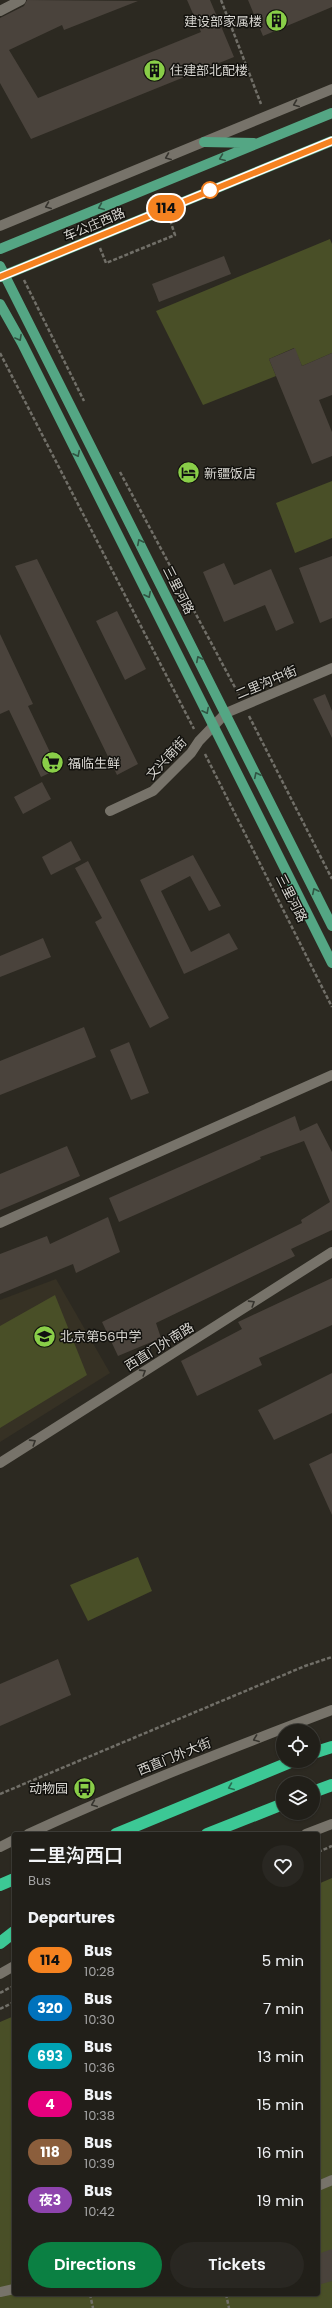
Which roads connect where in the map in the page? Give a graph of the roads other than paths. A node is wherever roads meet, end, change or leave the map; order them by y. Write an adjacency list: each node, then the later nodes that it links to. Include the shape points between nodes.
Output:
1 (21, 0): 2 (street)
2 (0, 11)
3 (332, 89): 6 (street, one-way to 6)
4 (332, 113): 7 (main road, 车公庄西路)
5 (332, 141): 10 (main road, 车公庄西路, via 19,270)
6 (204, 142): 7 (main road); 8 (street, one-way to 8)
7 (258, 143): 9 (main road, 车公庄西路, one-way to 9)
8 (0, 226)
9 (0, 250)
10 (2, 273): 13 (main road, 三里河路, one-way to 10)
11 (0, 304): 14 (main road, 三里河路, one-way to 14)
12 (332, 668): 13 (street, 二里沟中街)
13 (226, 713): 14 (street, 二里沟中街); 16 (main road, 三里河路, one-way to 13)
14 (213, 725): 15 (street, 文兴南街, via 191,753 153,791); 17 (main road, 三里河路)
15 (110, 811)
16 (332, 926)
17 (332, 963)
18 (332, 1075): 19 (street)
19 (0, 1223)
20 (332, 1252): 21 (street, 西直门外南路, one-way to 20)
21 (0, 1463)
22 (332, 1710): 30 (street, 西直门外大街, one-way to 30, via 93,1804)
23 (332, 1747): 24 (highway)
24 (320, 1751)
25 (276, 1768): 31 (highway, one-way to 31)
26 (332, 1785): 27 (highway)
27 (320, 1789)
28 (276, 1807): 32 (highway)
29 (332, 1824): 33 (street)
30 (32, 1832)
31 (121, 1832)
32 (212, 1832)
33 (311, 1832)
34 (12, 1841): 35 (street)
35 (0, 1847)
36 (12, 1880): 37 (highway)
37 (0, 1885)
38 (12, 1930): 40 (highway)
39 (12, 1934): 41 (highway)
40 (0, 1936)
41 (0, 1943)
42 (12, 1967): 43 (street)
43 (0, 1974)
44 (332, 2180): 45 (street)
45 (320, 2185)
46 (12, 2289): 47 (street)
47 (0, 2292)

